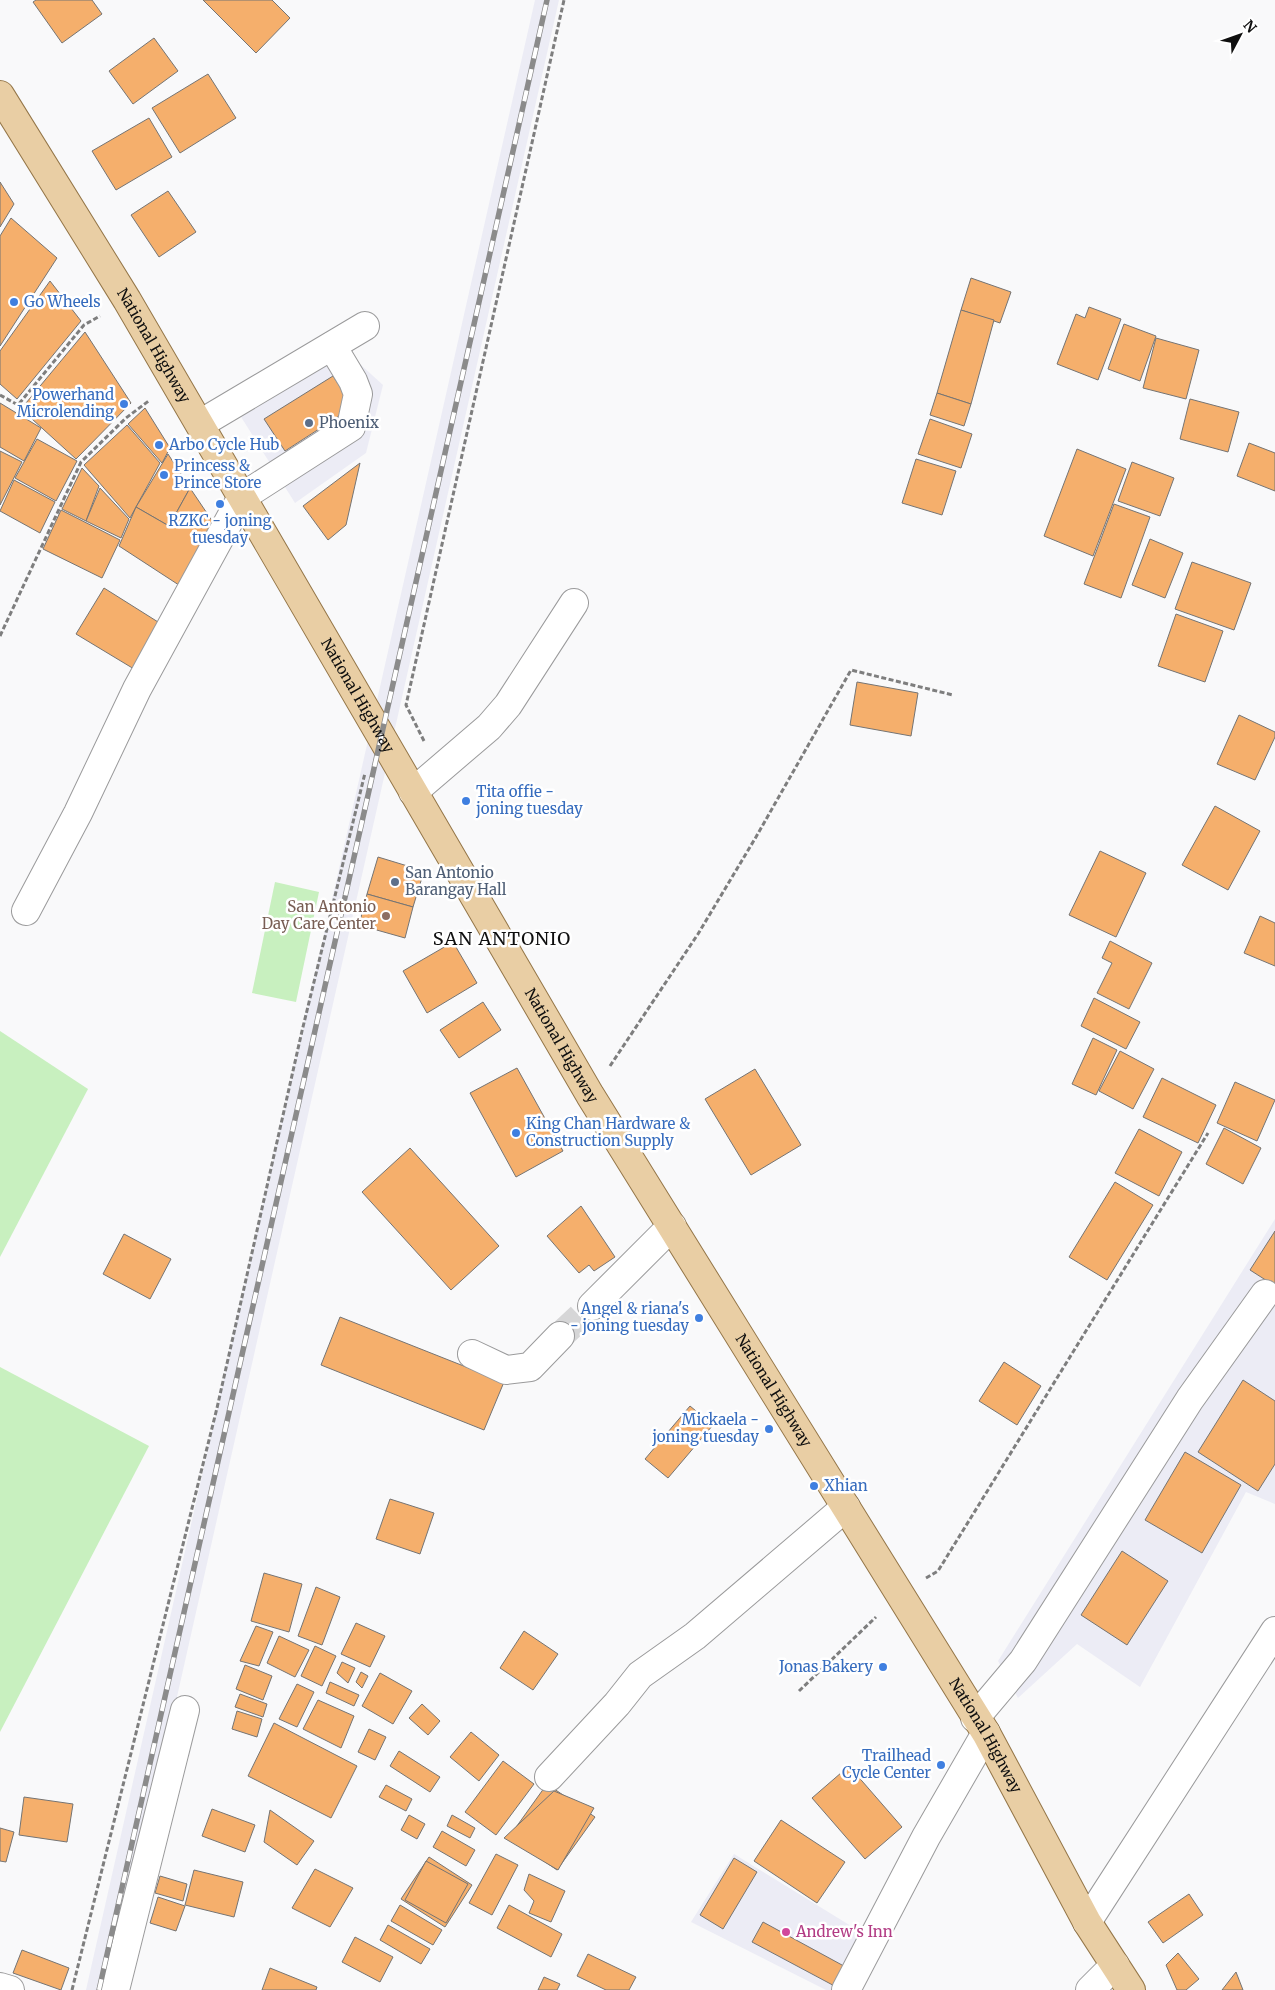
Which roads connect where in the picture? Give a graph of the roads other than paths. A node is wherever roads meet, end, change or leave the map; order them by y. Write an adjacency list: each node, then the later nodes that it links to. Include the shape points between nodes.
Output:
1 (0, 95): 4 (main road, National Highway)
2 (365, 326): 3 (street)
3 (332, 346): 4 (street); 5 (street, via 358,394 351,427)
4 (200, 424): 5 (main road, National Highway)
5 (242, 497): 7 (main road, National Highway); 8 (street, via 137,689 78,813)
6 (574, 603): 7 (street, via 508,704 489,727)
7 (413, 792): 9 (main road, National Highway, via 590,1095)
8 (26, 911)
9 (672, 1226): 11 (street); 14 (main road, National Highway)
10 (1265, 1294): 17 (street, via 1190,1399)
11 (592, 1306)
12 (560, 1336): 13 (street, via 530,1367 506,1370)
13 (472, 1354)
14 (846, 1507): 17 (main road, National Highway); 18 (street, via 695,1636 640,1676)
15 (1275, 1631): 19 (street)
16 (185, 1710): 23 (street)
17 (980, 1726): 19 (main road, National Highway); 24 (street)
18 (549, 1777)
19 (1087, 1922): 20 (main road, National Highway)
20 (1115, 1965): 25 (street); 26 (main road, National Highway)
21 (0, 1987): 22 (street)
22 (10, 1990)
23 (116, 1990)
24 (846, 1990)
25 (1090, 1990)
26 (1131, 1990)

